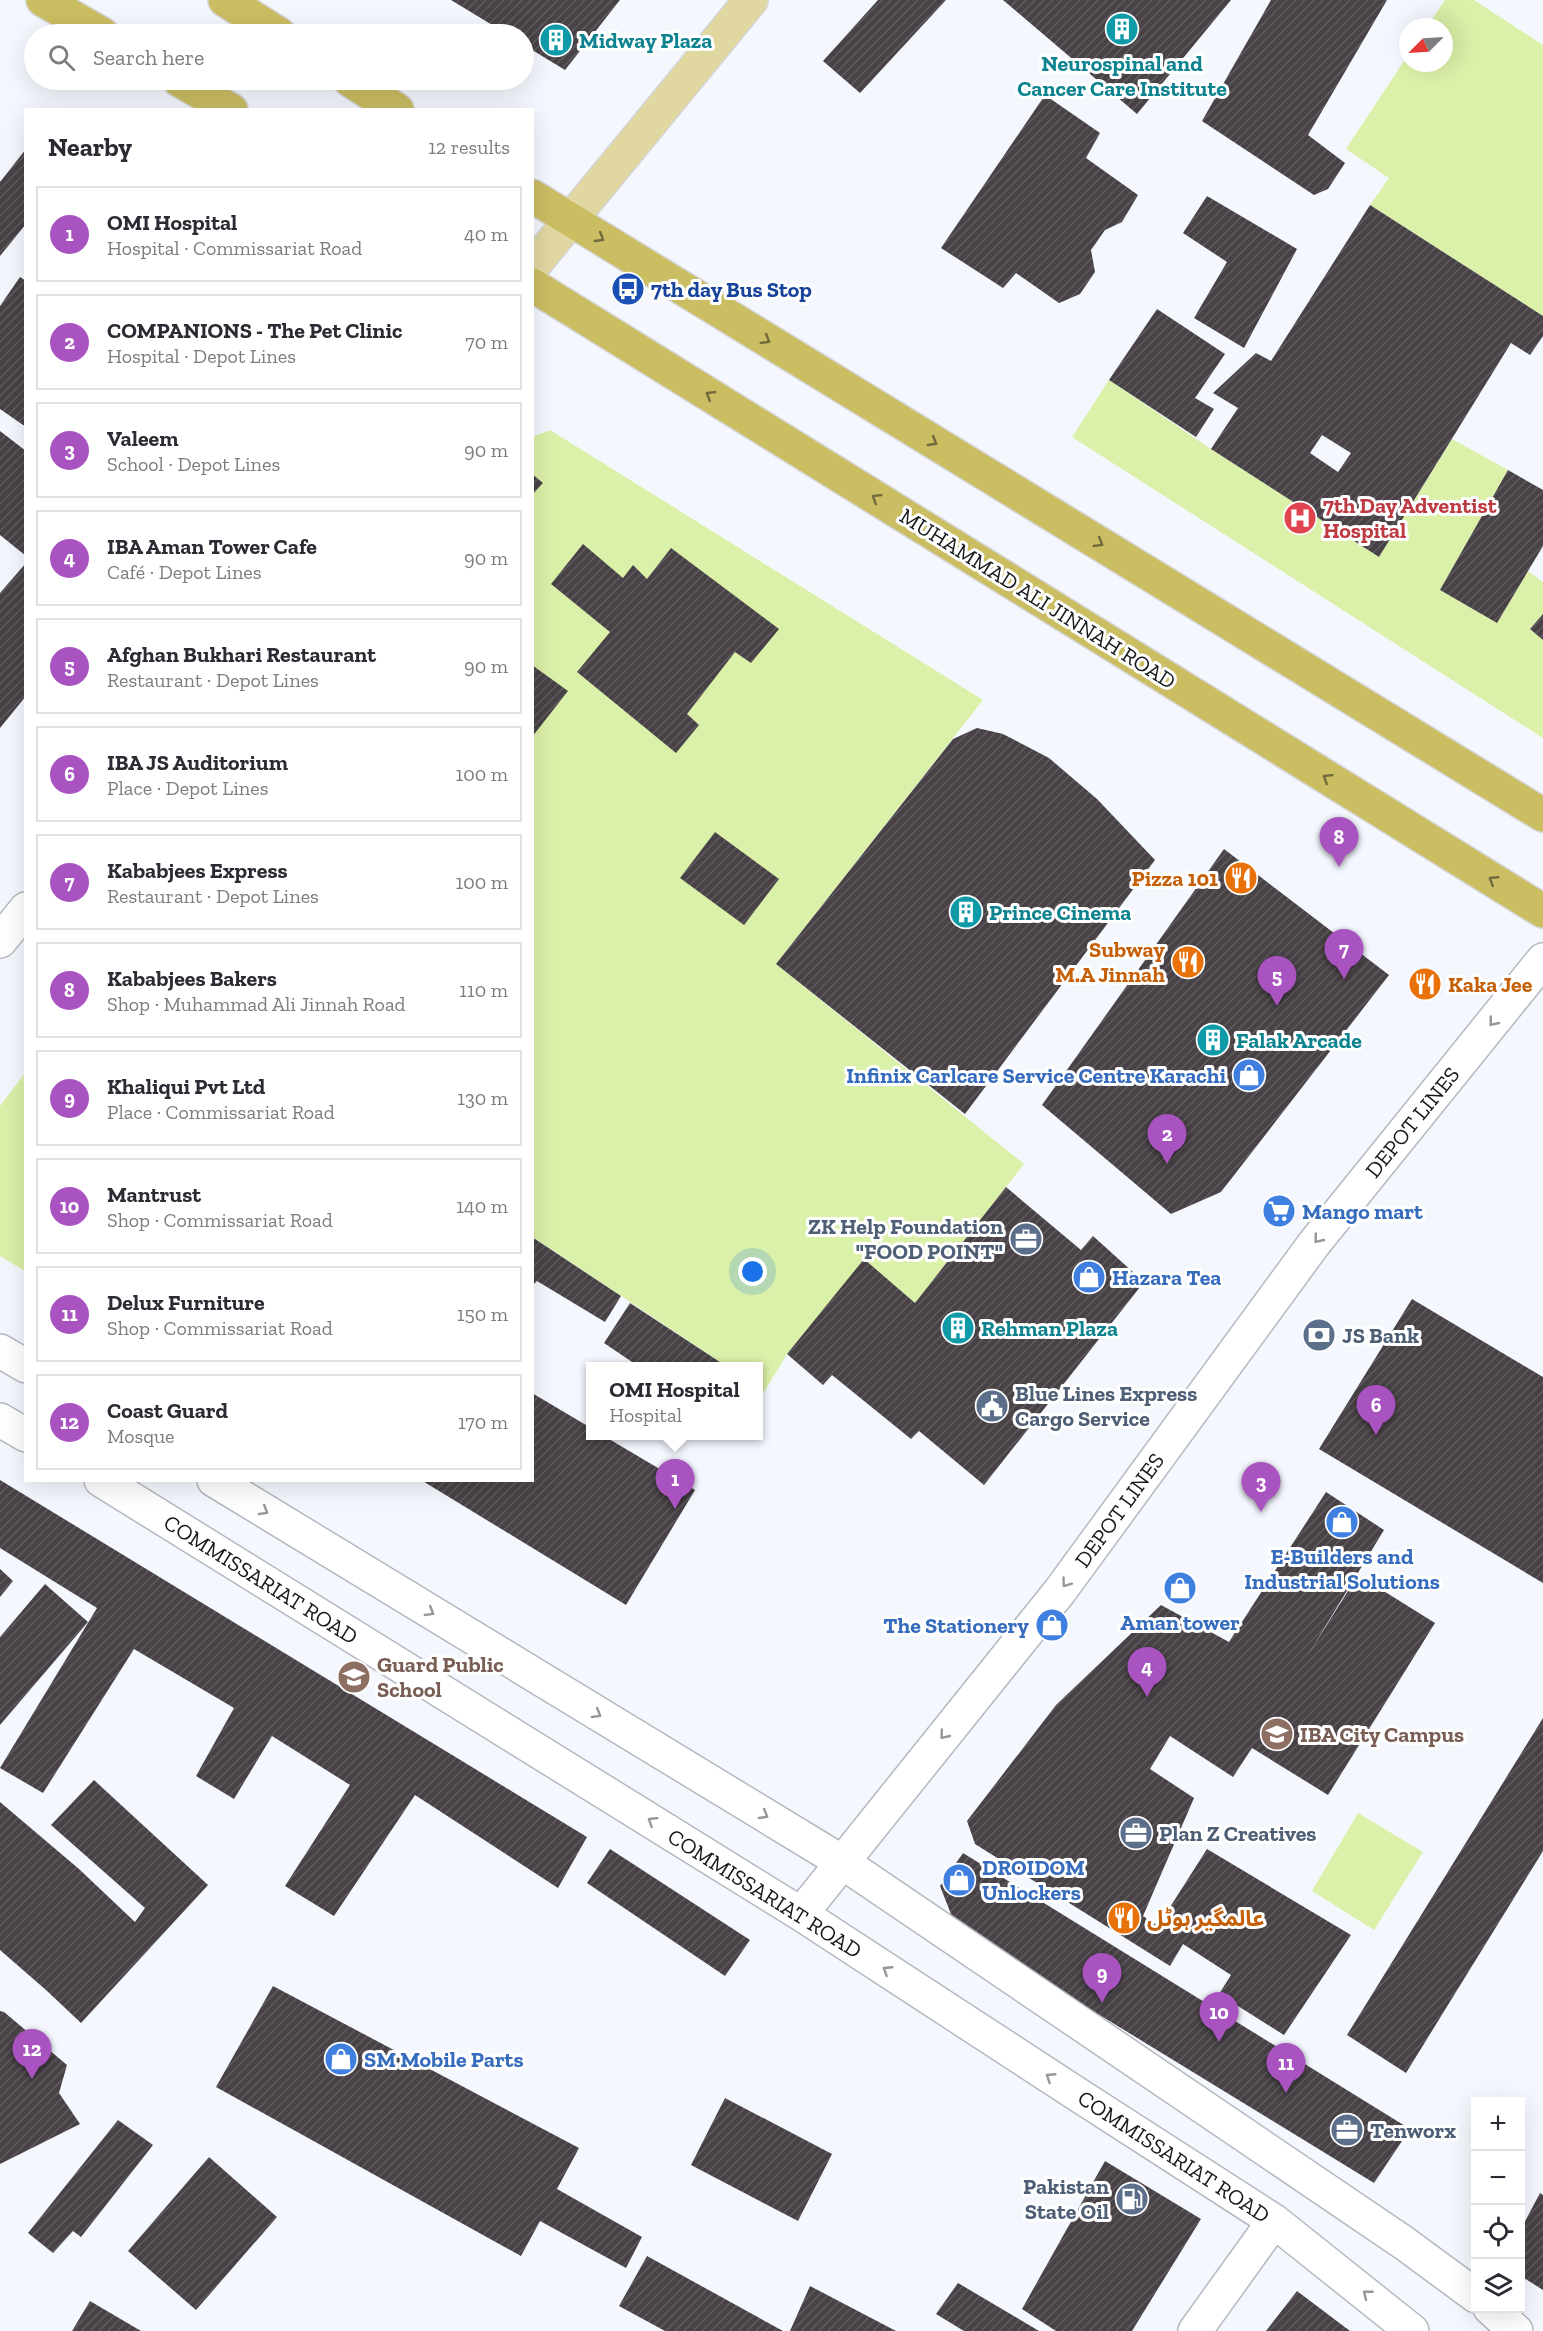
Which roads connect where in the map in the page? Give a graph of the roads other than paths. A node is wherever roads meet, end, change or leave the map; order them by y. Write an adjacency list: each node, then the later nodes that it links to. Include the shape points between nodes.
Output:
1 (43, 0): 4 (highway)
2 (225, 0): 5 (highway)
3 (751, 0): 11 (main road)
4 (85, 24)
5 (263, 24)
6 (196, 90): 8 (highway)
7 (366, 90): 9 (highway)
8 (228, 108)
9 (394, 108)
10 (534, 197): 11 (highway)
11 (571, 220): 12 (main road); 14 (highway, one-way to 14)
12 (534, 265)
13 (534, 286): 16 (highway, MUHAMMAD ALI JINNAH ROAD, one-way to 13)
14 (1543, 815)
15 (24, 911): 17 (street)
16 (1543, 911)
17 (0, 941)
18 (1543, 960): 25 (street, DEPOT LINES, one-way to 25, via 1313,1245 1060,1591)
19 (0, 1351): 20 (street)
20 (24, 1365)
21 (0, 1420): 22 (street)
22 (24, 1434)
23 (104, 1482): 26 (street, COMMISSARIAT ROAD, one-way to 23)
24 (217, 1482): 25 (street, one-way to 25)
25 (842, 1862): 26 (street, DEPOT LINES); 28 (street, via 1394,2236)
26 (801, 1914): 27 (street, COMMISSARIAT ROAD, one-way to 26)
27 (1274, 2221): 30 (street); 31 (street, COMMISSARIAT ROAD, one-way to 27)
28 (1471, 2292)
29 (1496, 2313): 32 (street)
30 (1195, 2331)
31 (1412, 2331)
32 (1516, 2331)

